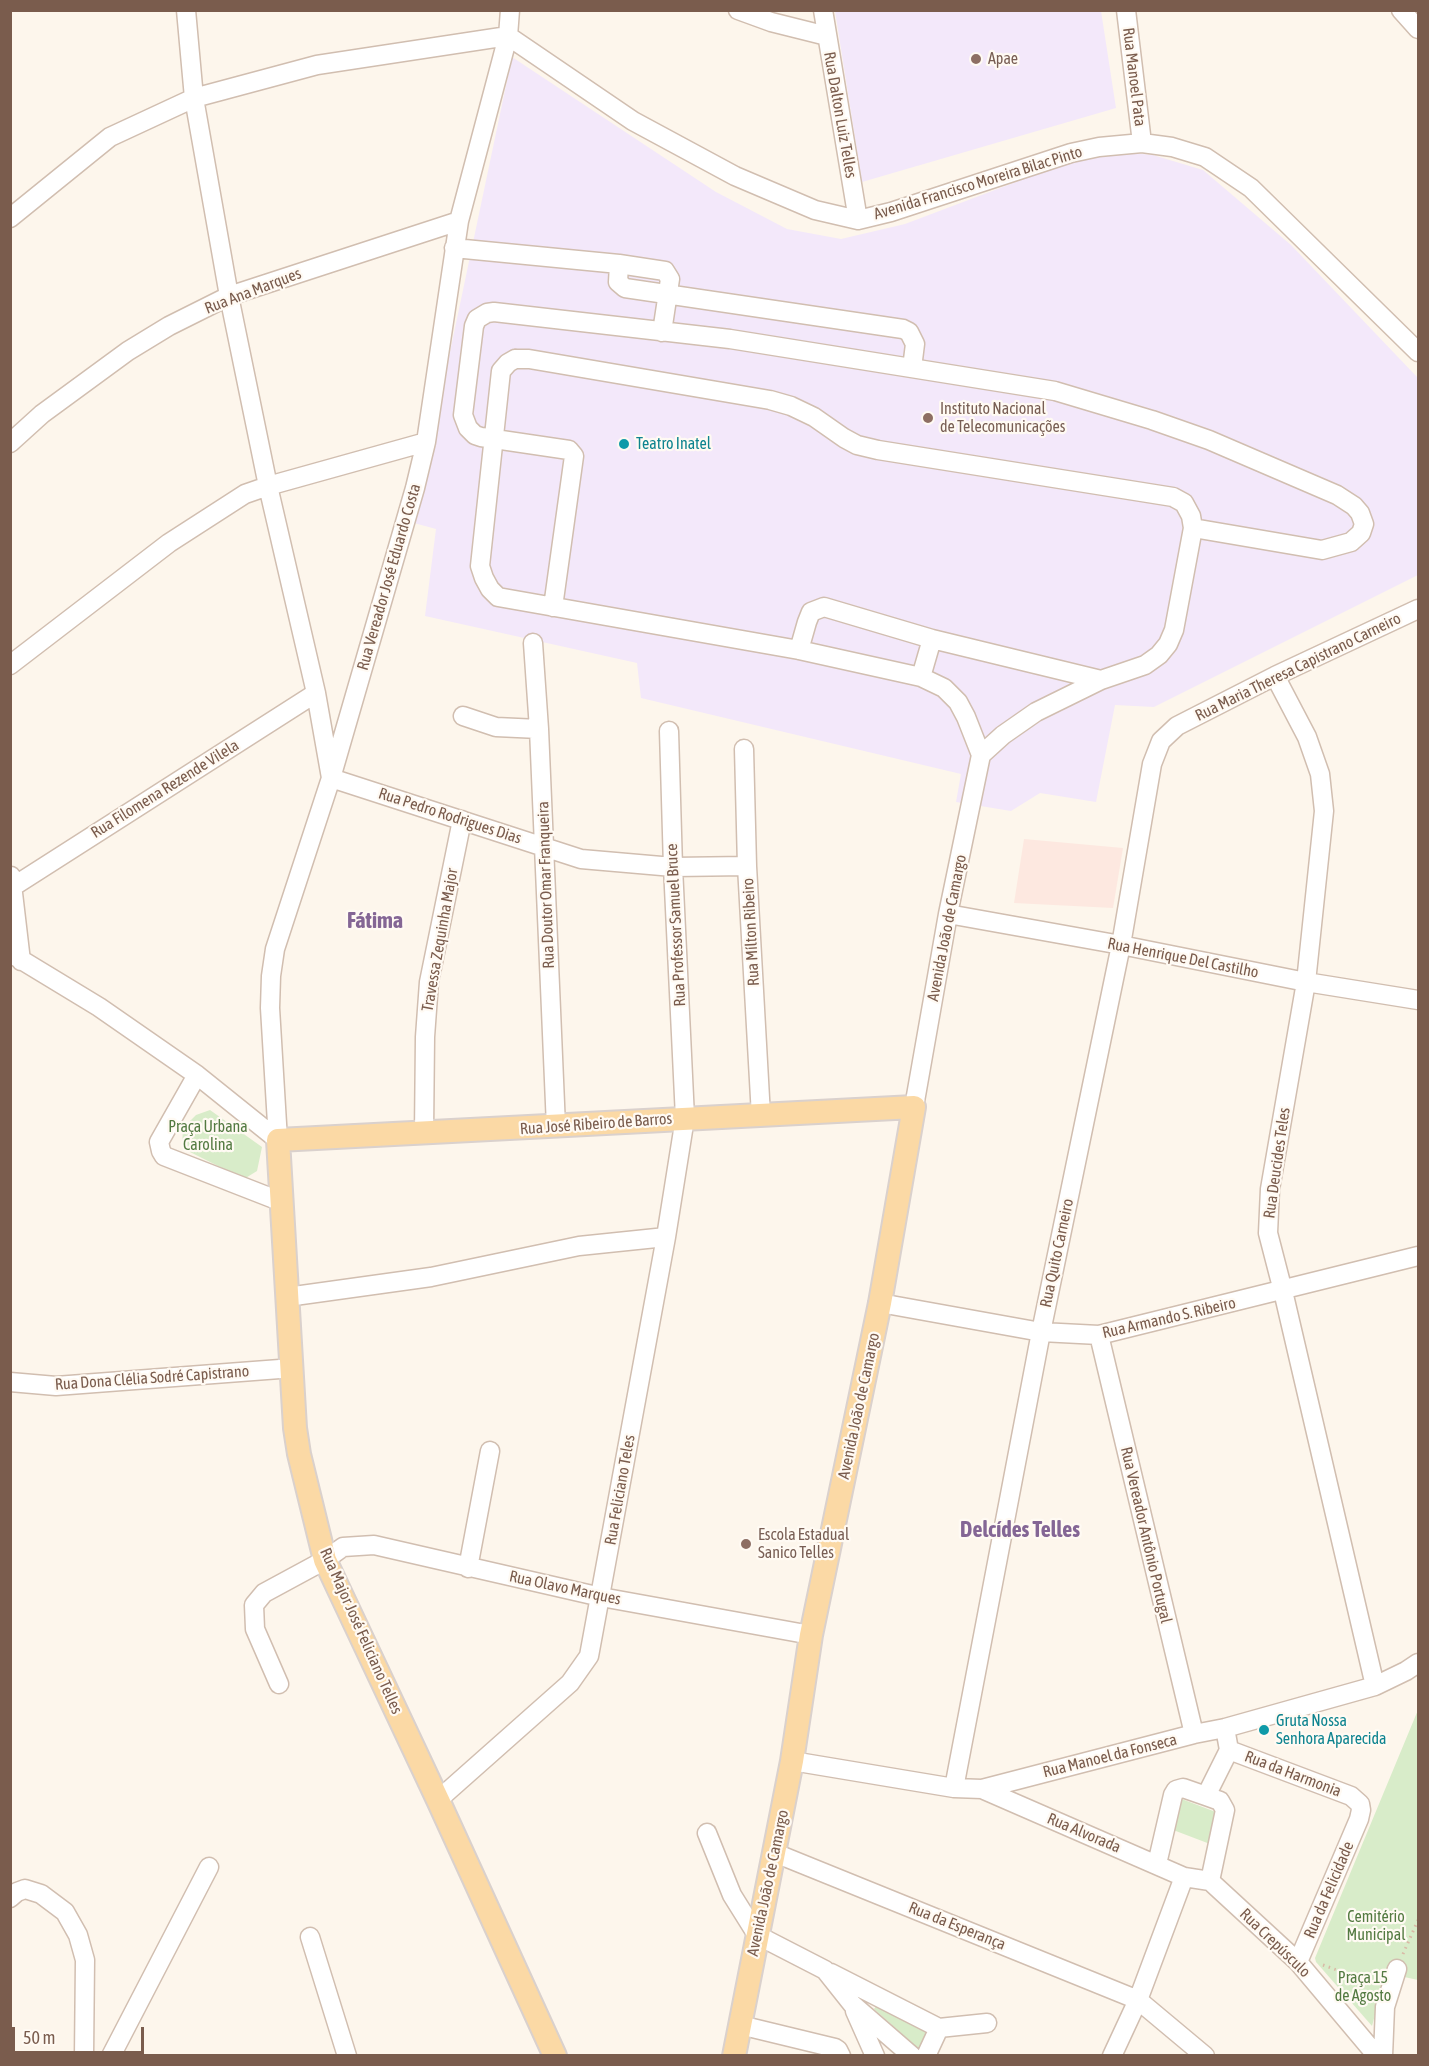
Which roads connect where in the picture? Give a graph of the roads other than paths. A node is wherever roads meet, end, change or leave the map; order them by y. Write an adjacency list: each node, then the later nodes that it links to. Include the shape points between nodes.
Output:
1 (186, 10): 10 (street)
2 (510, 10): 8 (street, Rua Vereador José Eduardo Costa)
3 (738, 10): 9 (street)
4 (823, 10): 9 (street, Rua Dalton Luiz Telles)
5 (1126, 10): 11 (street, Rua Manoel Pata)
6 (1401, 10): 7 (street)
7 (1419, 29)
8 (508, 36): 10 (street, via 317,64); 13 (street, Avenida Francisco Moreira Bilac Pinto, via 633,121 735,176 815,210); 14 (street, Rua Vereador José Eduardo Costa)
9 (827, 36): 13 (street, Rua Dalton Luiz Telles)
10 (194, 98): 12 (street, via 111,137); 17 (street)
11 (1142, 143): 13 (street, Avenida Francisco Moreira Bilac Pinto, via 1071,153); 19 (street, Avenida Francisco Moreira Bilac Pinto, via 1205,157 1251,188)
12 (10, 218)
13 (858, 220)
14 (459, 221): 15 (street, Rua Vereador José Eduardo Costa); 17 (street, Rua Ana Marques)
15 (454, 248): 16 (street, via 665,271 670,279); 22 (street, Rua Vereador José Eduardo Costa)
16 (667, 295): 18 (street); 20 (street, via 903,329 915,344)
17 (229, 296): 23 (street, Rua Ana Marques, via 128,351 42,414); 24 (street)
18 (662, 332): 20 (street); 21 (street, via 494,312 482,315 474,326 463,415 475,435)
19 (1419, 352)
20 (912, 368): 25 (street, via 1055,391 1152,420 1337,495 1354,506 1364,524 1351,542 1322,550)
21 (494, 438): 25 (street, via 501,371 515,359 529,359 770,400 814,417 857,445 878,450 1173,497 1184,503); 26 (street, via 480,566 484,578 498,597); 26 (street, via 569,450 574,456)
22 (426, 442): 24 (street); 42 (street, Rua Vereador José Eduardo Costa)
23 (10, 443)
24 (268, 486): 31 (street, via 245,494 169,543); 35 (street)
25 (1193, 528): 34 (street, via 1168,644 1145,665)
26 (553, 607): 30 (street)
27 (1419, 609): 32 (street, Rua Maria Theresa Capistrano Carneiro)
28 (932, 639): 30 (street, via 818,608 811,612); 33 (street); 34 (street)
29 (533, 643): 38 (street, Rua Doutor Omar Franqueira)
30 (799, 650): 33 (street)
31 (10, 665)
32 (1275, 676): 37 (street, Rua Maria Theresa Capistrano Carneiro); 51 (street, Rua Deucides Teles, via 1307,737 1320,774 1324,811)
33 (921, 677): 41 (street, via 944,688 958,702)
34 (1101, 680): 41 (street, via 1036,712)
35 (316, 693): 42 (street); 47 (street, Rua Filomena Rezende Vilela)
36 (463, 716): 38 (street, via 496,727)
37 (1177, 726): 49 (street, Rua Quito Carneiro, via 1161,741 1152,764)
38 (539, 729): 44 (street, Rua Doutor Omar Franqueira)
39 (669, 731): 46 (street, Rua Professor Samuel Bruce)
40 (744, 749): 45 (street, Rua Mílton Ribeiro)
41 (981, 755): 48 (street, Avenida João de Camargo)
42 (331, 778): 43 (street, Rua Pedro Rodrigues Dias); 59 (street, Rua Vereador José Eduardo Costa, via 275,949 271,976)
43 (462, 820): 44 (street, Rua Pedro Rodrigues Dias); 58 (street, Travessa Zequinha Major, via 429,982)
44 (544, 846): 46 (street, Rua Pedro Rodrigues Dias, via 581,859); 57 (street, Rua Doutor Omar Franqueira)
45 (747, 866): 46 (street, Rua Pedro Rodrigues Dias); 55 (street, Rua Mílton Ribeiro)
46 (673, 867): 56 (street, Rua Professor Samuel Bruce)
47 (12, 880): 50 (street)
48 (948, 914): 49 (street, Rua Henrique Del Castilho); 54 (street, Avenida João de Camargo)
49 (1121, 945): 51 (street, Rua Henrique Del Castilho); 66 (street, Rua Quito Carneiro)
50 (16, 957): 53 (street, via 99,1007)
51 (1306, 982): 52 (street, Rua Henrique Del Castilho); 63 (street, Rua Deucides Teles, via 1270,1189 1268,1233)
52 (1419, 1000)
53 (197, 1075): 59 (street); 60 (street, via 159,1142 160,1151 164,1156)
54 (914, 1107): 55 (main road, Rua José Ribeiro de Barros); 65 (main road, Avenida João de Camargo)
55 (761, 1116): 56 (main road, Rua José Ribeiro de Barros)
56 (685, 1118): 57 (main road, Rua José Ribeiro de Barros); 61 (street, Rua Feliciano Teles)
57 (556, 1126): 58 (main road, Rua José Ribeiro de Barros)
58 (424, 1133): 59 (main road, Rua José Ribeiro de Barros)
59 (278, 1140): 60 (main road, Rua Major José Feliciano Telles)
60 (282, 1202): 64 (main road, Rua Major José Feliciano Telles)
61 (666, 1237): 64 (street, via 579,1246 431,1277); 73 (street, Rua Feliciano Teles)
62 (1419, 1256): 63 (street, Rua Armando S. Ribeiro)
63 (1283, 1291): 67 (street, Rua Armando S. Ribeiro); 77 (street, Rua Deucides Teles)
64 (287, 1297): 68 (main road, Rua Major José Feliciano Telles)
65 (880, 1303): 66 (street, Rua Armando S. Ribeiro); 74 (main road, Avenida João de Camargo)
66 (1041, 1332): 67 (street, Rua Armando S. Ribeiro); 82 (street, Rua Quito Carneiro)
67 (1099, 1335): 79 (street, Rua Vereador Antônio Portugal)
68 (293, 1368): 69 (street, Rua Dona Clélia Sodré Capistrano, via 56,1386); 71 (main road, Rua Major José Feliciano Telles, via 298,1454)
69 (10, 1382)
70 (490, 1451): 72 (street)
71 (325, 1560): 72 (street, Rua Olavo Marques, via 343,1547 374,1545); 76 (street, Rua Olavo Marques, via 264,1593 254,1605 255,1629); 85 (main road, Rua Major José Feliciano Telles)
72 (468, 1568): 73 (street, Rua Olavo Marques)
73 (601, 1597): 74 (street, Rua Olavo Marques); 85 (street, Rua Feliciano Teles, via 589,1656 570,1683)
74 (811, 1635): 81 (main road, Avenida João de Camargo)
75 (1419, 1663): 77 (street, Rua Manoel da Fonseca)
76 (279, 1684)
77 (1375, 1686): 78 (street, Rua Manoel da Fonseca)
78 (1225, 1728): 79 (street, Rua Manoel da Fonseca); 80 (street, Rua da Harmonia)
79 (1194, 1734): 83 (street, Rua Manoel da Fonseca)
80 (1229, 1750): 84 (street); 86 (street, Rua da Harmonia, via 1351,1796 1360,1804)
81 (792, 1761): 82 (street, Rua Manoel da Fonseca); 88 (main road, Avenida João de Camargo)
82 (954, 1788): 83 (street, Rua Manoel da Fonseca)
83 (982, 1789): 89 (street, Rua Alvorada)
84 (1206, 1796): 89 (street, via 1183,1788 1176,1790); 92 (street, via 1220,1801 1225,1810)
85 (438, 1800): 107 (main road, Rua Major José Feliciano Telles)
86 (1359, 1820): 96 (street, Rua da Felicidade)
87 (707, 1833): 94 (street, via 732,1895)
88 (775, 1853): 94 (main road, Avenida João de Camargo); 99 (street, Rua da Esperança)
89 (1157, 1864): 91 (street, Rua Alvorada)
90 (209, 1867): 105 (street)
91 (1184, 1877): 92 (street); 99 (street)
92 (1210, 1881): 96 (street, Rua Crepúsculo)
93 (10, 1898): 104 (street, via 25,1889 41,1894 65,1912 78,1935 86,1960)
94 (757, 1935): 98 (street); 102 (main road, Avenida João de Camargo)
95 (310, 1937): 106 (street)
96 (1298, 1962): 115 (street, Rua Crepúsculo)
97 (1397, 1969): 116 (street, via 1383,2018)
98 (825, 1970): 100 (street); 103 (street)
99 (1138, 2000): 113 (street); 114 (street, Rua da Esperança)
100 (852, 2004): 110 (street); 111 (street)
101 (987, 2023): 103 (street)
102 (740, 2025): 108 (main road, Avenida João de Camargo); 109 (street, via 835,2048)
103 (939, 2028): 112 (street)
104 (84, 2055)
105 (111, 2055)
106 (347, 2055)
107 (555, 2055)
108 (734, 2055)
109 (841, 2055)
110 (875, 2055)
111 (912, 2055)
112 (926, 2055)
113 (1112, 2055)
114 (1205, 2055)
115 (1377, 2055)
116 (1383, 2055)

